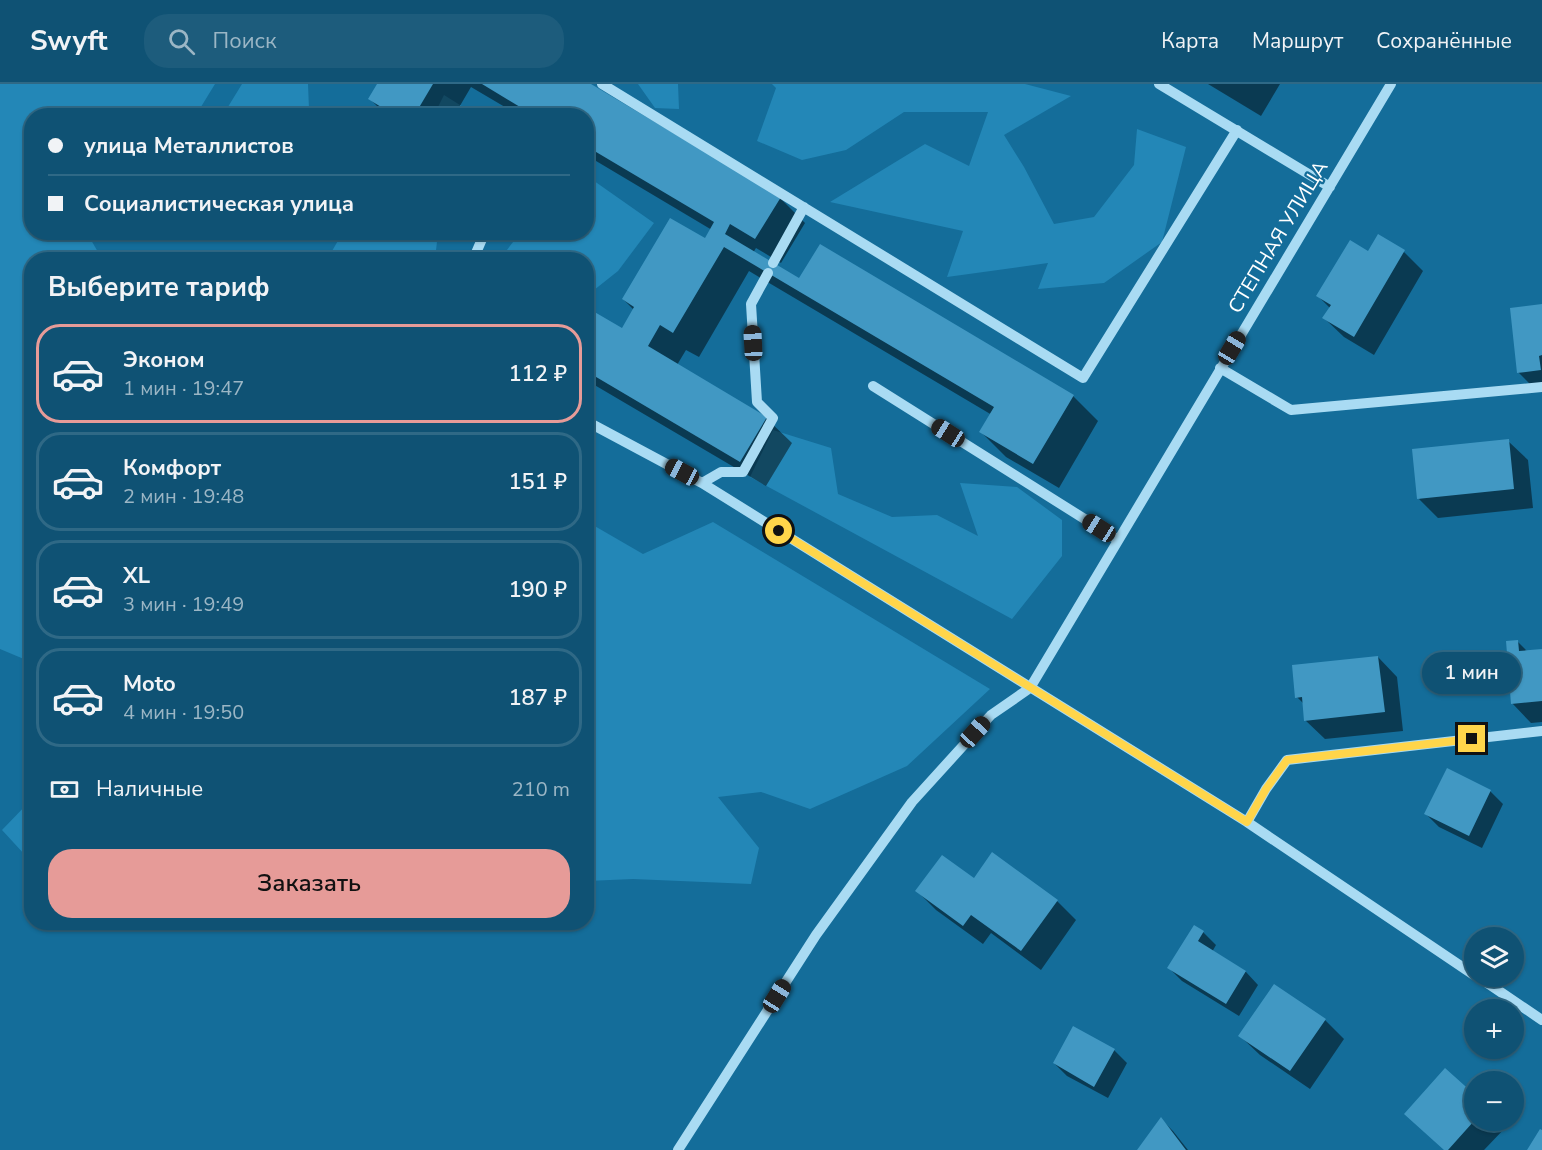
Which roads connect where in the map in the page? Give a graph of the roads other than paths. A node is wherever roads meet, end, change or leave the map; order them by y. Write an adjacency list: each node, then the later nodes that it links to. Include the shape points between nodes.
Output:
1 (602, 84): 6 (street)
2 (1159, 84): 4 (street)
3 (1391, 84): 5 (street, СТЕПНАЯ УЛИЦА)
4 (1237, 130): 5 (street); 6 (street, via 1083,378)
5 (1330, 187): 7 (street, СТЕПНАЯ УЛИЦА)
6 (804, 207): 11 (street, via 751,304 756,402 773,418 743,472 720,472)
7 (1220, 368): 9 (street, via 1291,410); 12 (street, СТЕПНАЯ УЛИЦА)
8 (873, 386): 12 (street)
9 (1542, 387)
10 (594, 425): 11 (street)
11 (702, 483): 13 (street)
12 (1118, 540): 13 (street, СТЕПНАЯ УЛИЦА)
13 (1030, 688): 15 (street); 19 (street, via 991,715 912,802 816,935)
14 (1542, 731): 15 (street, via 1287,760)
15 (1247, 822): 16 (street)
16 (1464, 968)
17 (1492, 987): 18 (street)
18 (1542, 1020)
19 (678, 1150)

